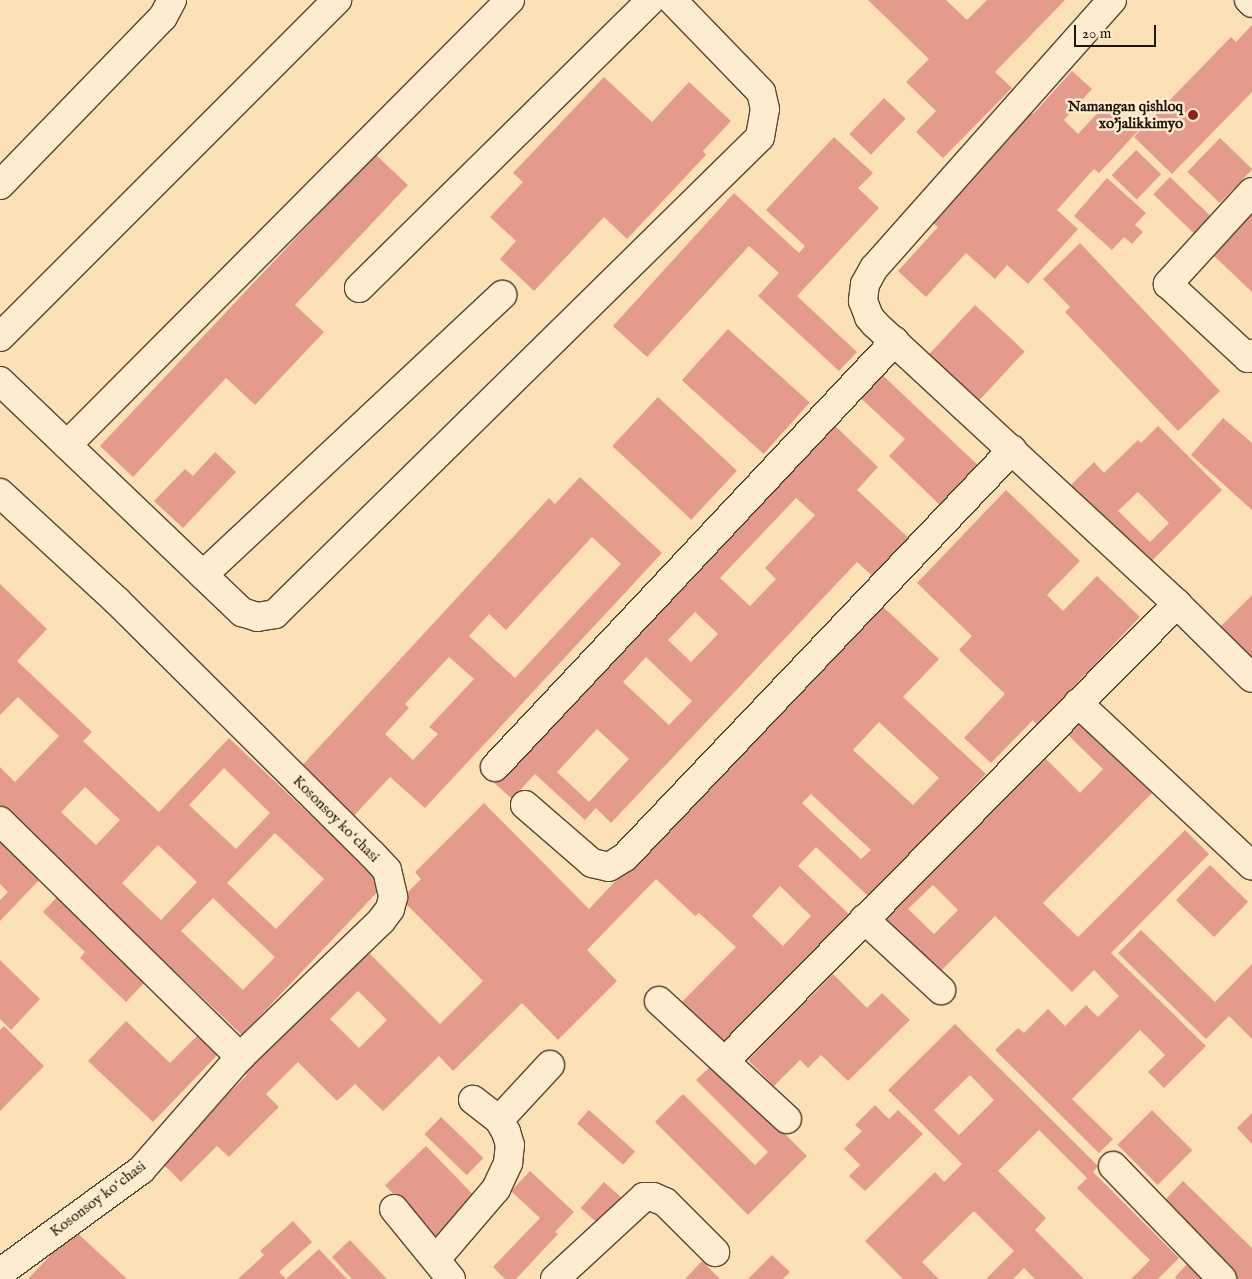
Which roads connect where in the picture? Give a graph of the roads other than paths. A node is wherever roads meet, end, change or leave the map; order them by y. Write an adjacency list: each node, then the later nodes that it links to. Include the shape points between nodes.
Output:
1 (172, 0): 9 (street, via 163,17)
2 (336, 0): 13 (street)
3 (510, 0): 17 (street)
4 (651, 0): 11 (street)
5 (672, 0): 20 (street, via 761,92 764,109 760,138 275,614 257,617 242,612)
6 (1112, 0): 14 (street, via 868,277 863,292 866,311 875,324)
7 (1249, 0): 8 (street)
8 (1252, 3)
9 (2, 179)
10 (1252, 192): 15 (street, via 1168,284 1248,358)
11 (359, 288)
12 (502, 295): 20 (street)
13 (0, 337)
14 (896, 341): 18 (street); 24 (street)
15 (1252, 354)
16 (0, 381): 17 (street)
17 (67, 444): 20 (street)
18 (1012, 450): 21 (street); 25 (street, via 625,857 609,867 592,863)
19 (0, 493): 31 (street, Kosonsoy koʻchasi, via 116,600 387,870 392,890 390,908 381,921)
20 (203, 575)
21 (1177, 604): 22 (street); 23 (street)
22 (1252, 678)
23 (1078, 703): 27 (street); 28 (street)
24 (496, 767)
25 (525, 805)
26 (0, 821): 31 (street)
27 (1252, 866)
28 (864, 919): 29 (street); 32 (street)
29 (941, 990)
30 (659, 1001): 32 (street)
31 (240, 1057): 41 (street, Kosonsoy koʻchasi, via 140,1170)
32 (725, 1061): 35 (street)
33 (550, 1064): 36 (street)
34 (473, 1100): 36 (street)
35 (787, 1119)
36 (498, 1120): 40 (street, via 510,1145 508,1163 496,1189)
37 (1113, 1166): 43 (street)
38 (394, 1209): 40 (street)
39 (715, 1252): 42 (street, via 665,1202 644,1197)
40 (444, 1269)
41 (0, 1273)
42 (555, 1279)
43 (1222, 1279)

